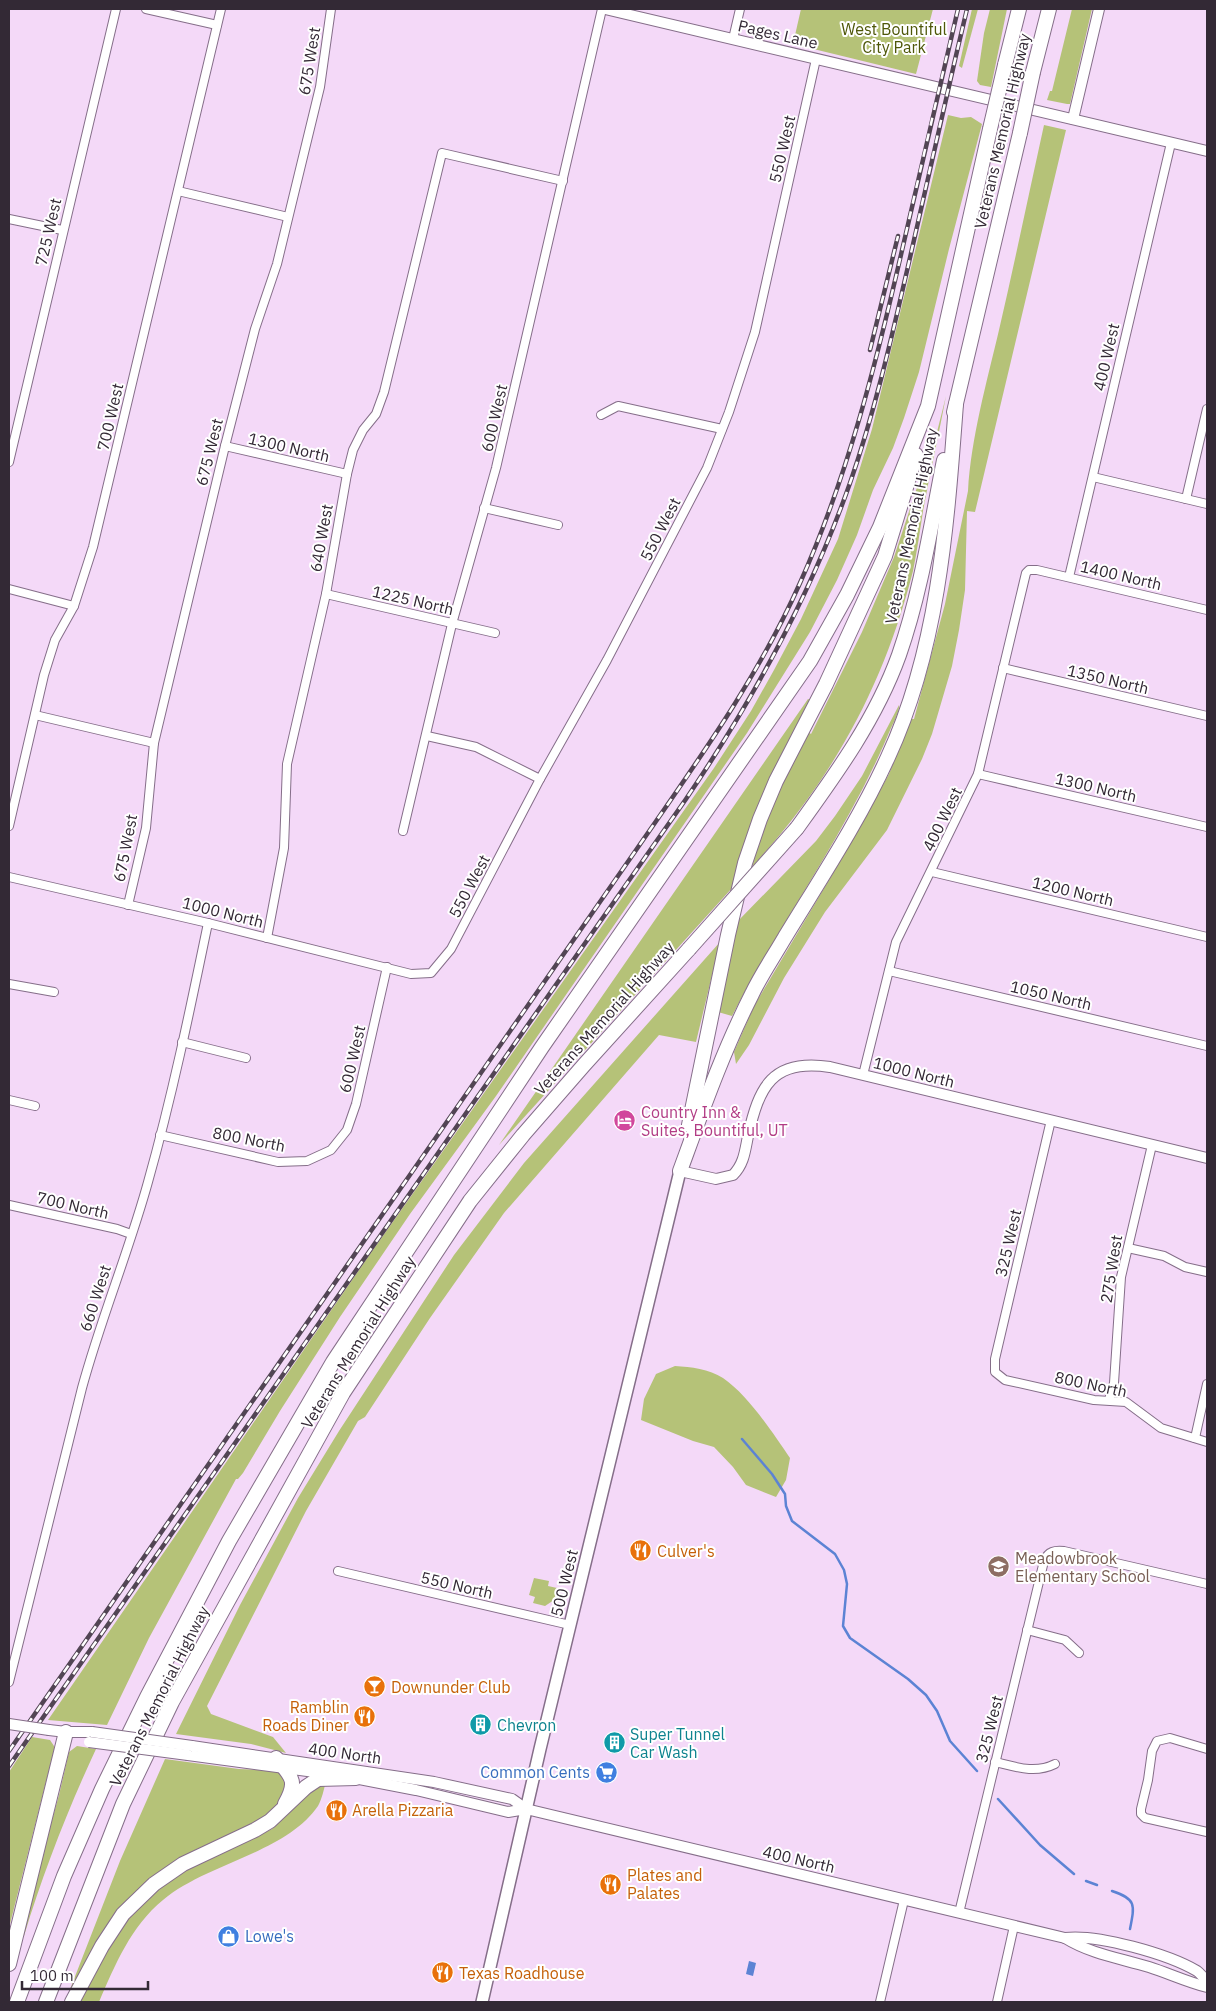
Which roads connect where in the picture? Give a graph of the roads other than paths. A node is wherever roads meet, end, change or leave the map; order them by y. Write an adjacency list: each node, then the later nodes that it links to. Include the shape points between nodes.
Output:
1 (116, 9): 20 (street, 725 West)
2 (146, 9): 10 (street)
3 (221, 9): 10 (street, 700 West)
4 (331, 9): 18 (street, 675 West, via 320,87)
5 (603, 9): 11 (main road, Pages Lane); 16 (street, 600 West)
6 (740, 9): 11 (street)
7 (1018, 9): 22 (highway, Veterans Memorial Highway, bridge)
8 (1049, 9): 21 (highway, Veterans Memorial Highway, bridge)
9 (1099, 9): 13 (main road)
10 (216, 25): 17 (street, 700 West)
11 (733, 39): 12 (main road, Pages Lane)
12 (816, 59): 13 (main road, Pages Lane); 25 (street, 550 West, via 755,332)
13 (1073, 119): 14 (main road, Pages Lane)
14 (1171, 143): 15 (main road, Pages Lane); 29 (street, 400 West)
15 (1207, 151)
16 (563, 181): 28 (street, 640 West, via 442,153 384,392 376,414 353,450); 32 (street, 600 West)
17 (178, 191): 18 (street); 38 (street, 700 West, via 93,547)
18 (288, 216): 26 (street, 675 West)
19 (9, 219): 20 (street)
20 (62, 230): 27 (street, 725 West)
21 (956, 404): 74 (highway, via 946,527 930,621 918,675 905,712 888,756 851,827 752,993 714,1076); 108 (highway, Veterans Memorial Highway, bridge, via 914,610 898,657 870,719 798,828 523,1134 470,1201 343,1394 172,1702 123,1804)
22 (928, 406): 74 (highway, via 910,480 885,556 826,684 776,781 745,863 720,967); 107 (highway, Veterans Memorial Highway, via 880,527 848,595 810,661 542,1047 333,1362 229,1541 102,1789 64,1876)
23 (1207, 409): 30 (street)
24 (601, 415): 25 (street, via 618,406)
25 (722, 429): 48 (street, 550 West, via 707,468 653,573)
26 (224, 446): 28 (street, 1300 North); 46 (street, 675 West)
27 (9, 462)
28 (347, 474): 37 (street, 640 West)
29 (1093, 477): 30 (street); 35 (street, 400 West)
30 (1186, 499): 31 (street)
31 (1207, 504)
32 (484, 508): 33 (street); 40 (street, 600 West)
33 (558, 525)
34 (1029, 570): 35 (street, 1400 North); 42 (street, 400 West, via 1024,578)
35 (1069, 577): 39 (street, 1400 North)
36 (9, 589): 38 (street)
37 (326, 594): 40 (street, 1225 North); 57 (street, 640 West, via 287,764 284,848)
38 (74, 606): 43 (street, 700 West, via 55,640)
39 (1207, 610)
40 (452, 624): 41 (street, 1225 North); 45 (street, 600 West)
41 (495, 633)
42 (1003, 668): 44 (street, 1350 North); 47 (street, 400 West)
43 (35, 715): 46 (street); 49 (street, 700 West)
44 (1207, 716)
45 (427, 736): 48 (street, via 476,747); 51 (street, 600 West)
46 (154, 743): 54 (street, 675 West, via 146,828)
47 (978, 774): 50 (street, 1300 North); 52 (street, 400 West)
48 (540, 779): 60 (street, 550 West, via 451,949)
49 (9, 826)
50 (1207, 827)
51 (404, 831)
52 (932, 872): 56 (street, 1200 North); 59 (street, 400 West, via 896,942)
53 (9, 877): 54 (street, 1000 North)
54 (128, 905): 55 (street, 1000 North)
55 (208, 923): 57 (street, 1000 North); 63 (street, 660 West)
56 (1207, 937)
57 (267, 938): 58 (street, 1000 North)
58 (387, 967): 60 (street, 1000 North, via 411,974); 72 (street, 600 West, via 353,1113 347,1130)
59 (889, 971): 64 (street, 1050 North); 66 (street, 400 West)
60 (431, 973)
61 (9, 984): 62 (street)
62 (54, 992)
63 (182, 1042): 65 (street); 70 (street, 660 West)
64 (1207, 1046)
65 (246, 1058)
66 (863, 1075): 69 (main road, 1000 North); 74 (main road, 1000 North, via 814,1065 786,1070 769,1083 758,1100 742,1163 733,1176 716,1180)
67 (9, 1100): 68 (street)
68 (35, 1106)
69 (1051, 1120): 71 (main road, 1000 North); 79 (street, 325 West, via 995,1359)
70 (160, 1135): 72 (street, 800 North, via 278,1162 307,1161); 76 (street, 660 West)
71 (1152, 1145): 73 (main road, 1000 North); 77 (street, 275 West)
72 (331, 1150)
73 (1207, 1158)
74 (680, 1171): 86 (main road, 500 West)
75 (9, 1205): 76 (street, 700 North)
76 (131, 1234): 89 (street, 660 West, via 82,1388)
77 (1128, 1248): 78 (street, via 1164,1256 1185,1267); 81 (street, 275 West, via 1120,1285 1114,1383)
78 (1207, 1272)
79 (995, 1372): 81 (street, 800 North, via 1005,1380 1094,1400)
80 (1207, 1384): 82 (street)
81 (1109, 1400): 82 (street, 800 North, via 1126,1402 1156,1426)
82 (1194, 1438): 83 (street, 800 North)
83 (1207, 1442)
84 (338, 1571): 86 (street, 550 North)
85 (1207, 1584): 87 (street, 325 West, via 1064,1551 1050,1552 1044,1561)
86 (570, 1625): 97 (main road, 500 West)
87 (1027, 1630): 88 (street, via 1065,1640); 93 (street, 325 West)
88 (1078, 1653)
89 (9, 1682)
90 (9, 1724): 91 (main road, 400 North, bridge)
91 (66, 1732): 94 (main road, 400 North, bridge); 104 (highway)
92 (1207, 1749): 99 (street, via 1170,1738 1157,1741 1140,1810 1145,1818)
93 (995, 1762): 95 (street, via 1033,1770); 101 (street, 325 West)
94 (280, 1763): 96 (main road, 400 North); 97 (main road, 400 North, via 442,1784 512,1799); 98 (highway, via 294,1783)
95 (1054, 1764)
96 (356, 1778): 97 (main road, 400 North, via 508,1812); 98 (highway, via 318,1779)
97 (526, 1809): 100 (main road, 400 North); 110 (main road, 500 West)
98 (282, 1811): 109 (highway, via 255,1830 183,1864 154,1884 123,1914)
99 (1207, 1832)
100 (904, 1900): 101 (main road, 400 North); 111 (street)
101 (959, 1913): 102 (main road, 400 North)
102 (1014, 1926): 103 (main road, 400 North); 112 (street)
103 (1065, 1938): 105 (main road, 400 North, via 1088,1937 1152,1953 1197,1971); 106 (main road, 400 North, via 1097,1954)
104 (9, 1964)
105 (1207, 1982)
106 (1207, 1986)
107 (17, 2002)
108 (46, 2002)
109 (72, 2002)
110 (482, 2002)
111 (880, 2002)
112 (997, 2002)

